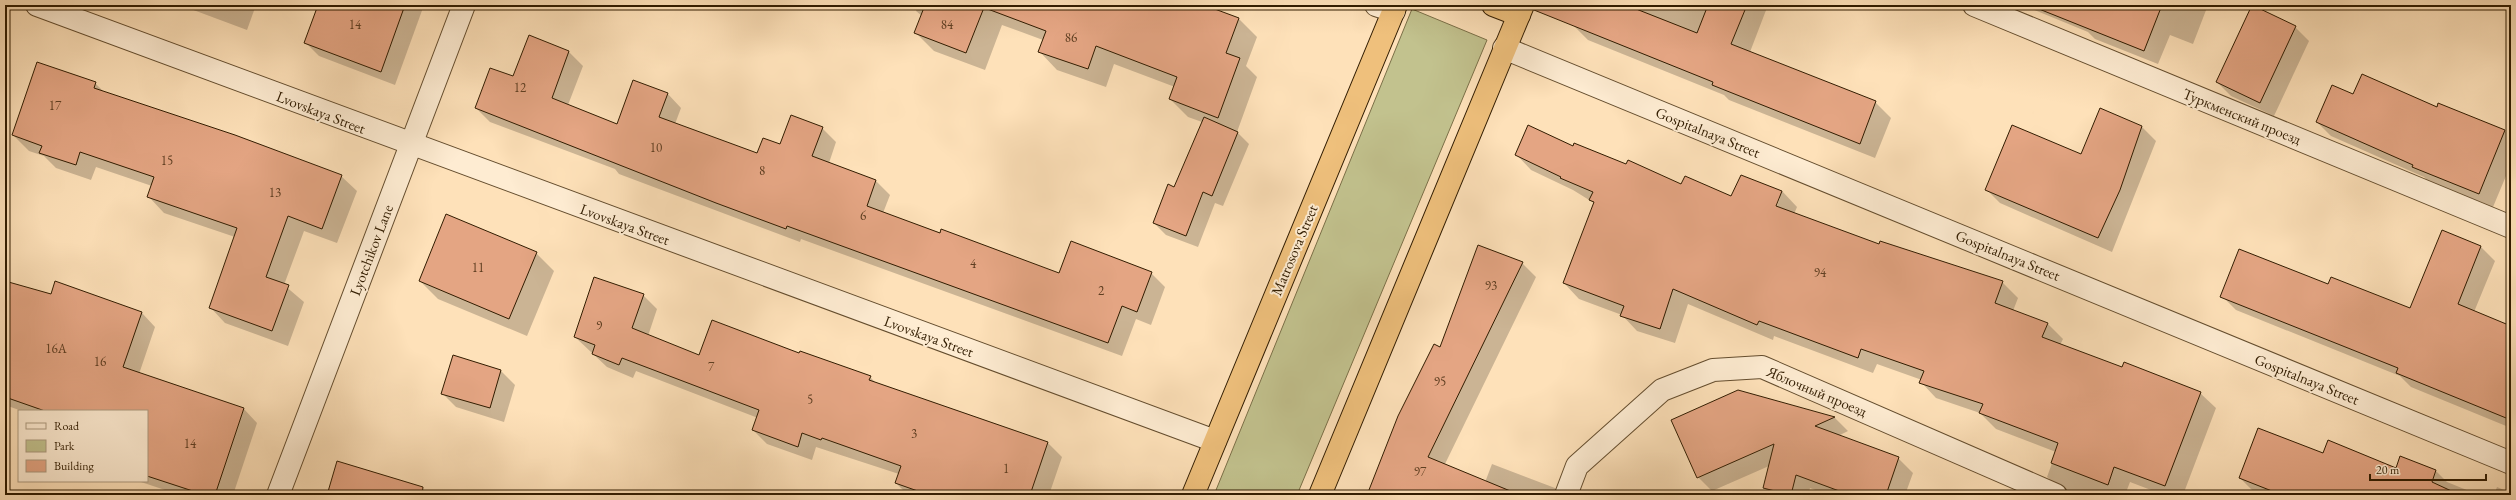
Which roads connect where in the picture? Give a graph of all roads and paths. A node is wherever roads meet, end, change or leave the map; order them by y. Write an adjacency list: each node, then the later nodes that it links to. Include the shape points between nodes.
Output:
1 (37, 5): 8 (street, Lvovskaya Street)
2 (464, 5): 8 (street, Lyotchikov Lane)
3 (1493, 5): 6 (highway)
4 (1974, 5): 9 (street, Туркменский проезд)
5 (1389, 7): 10 (highway, Matrosova Street)
6 (1521, 10): 7 (highway)
7 (1504, 48): 11 (street, Gospitalnaya Street); 14 (highway)
8 (411, 145): 10 (street, Lvovskaya Street); 12 (street, Lyotchikov Lane)
9 (2511, 227)
10 (1215, 441): 13 (highway, Matrosova Street)
11 (2511, 463)
12 (278, 495)
13 (1193, 495)
14 (1320, 495)
15 (1566, 495): 16 (street, Яблочный проезд, via 1577,466 1662,390 1713,370 1762,367)
16 (2056, 495)

